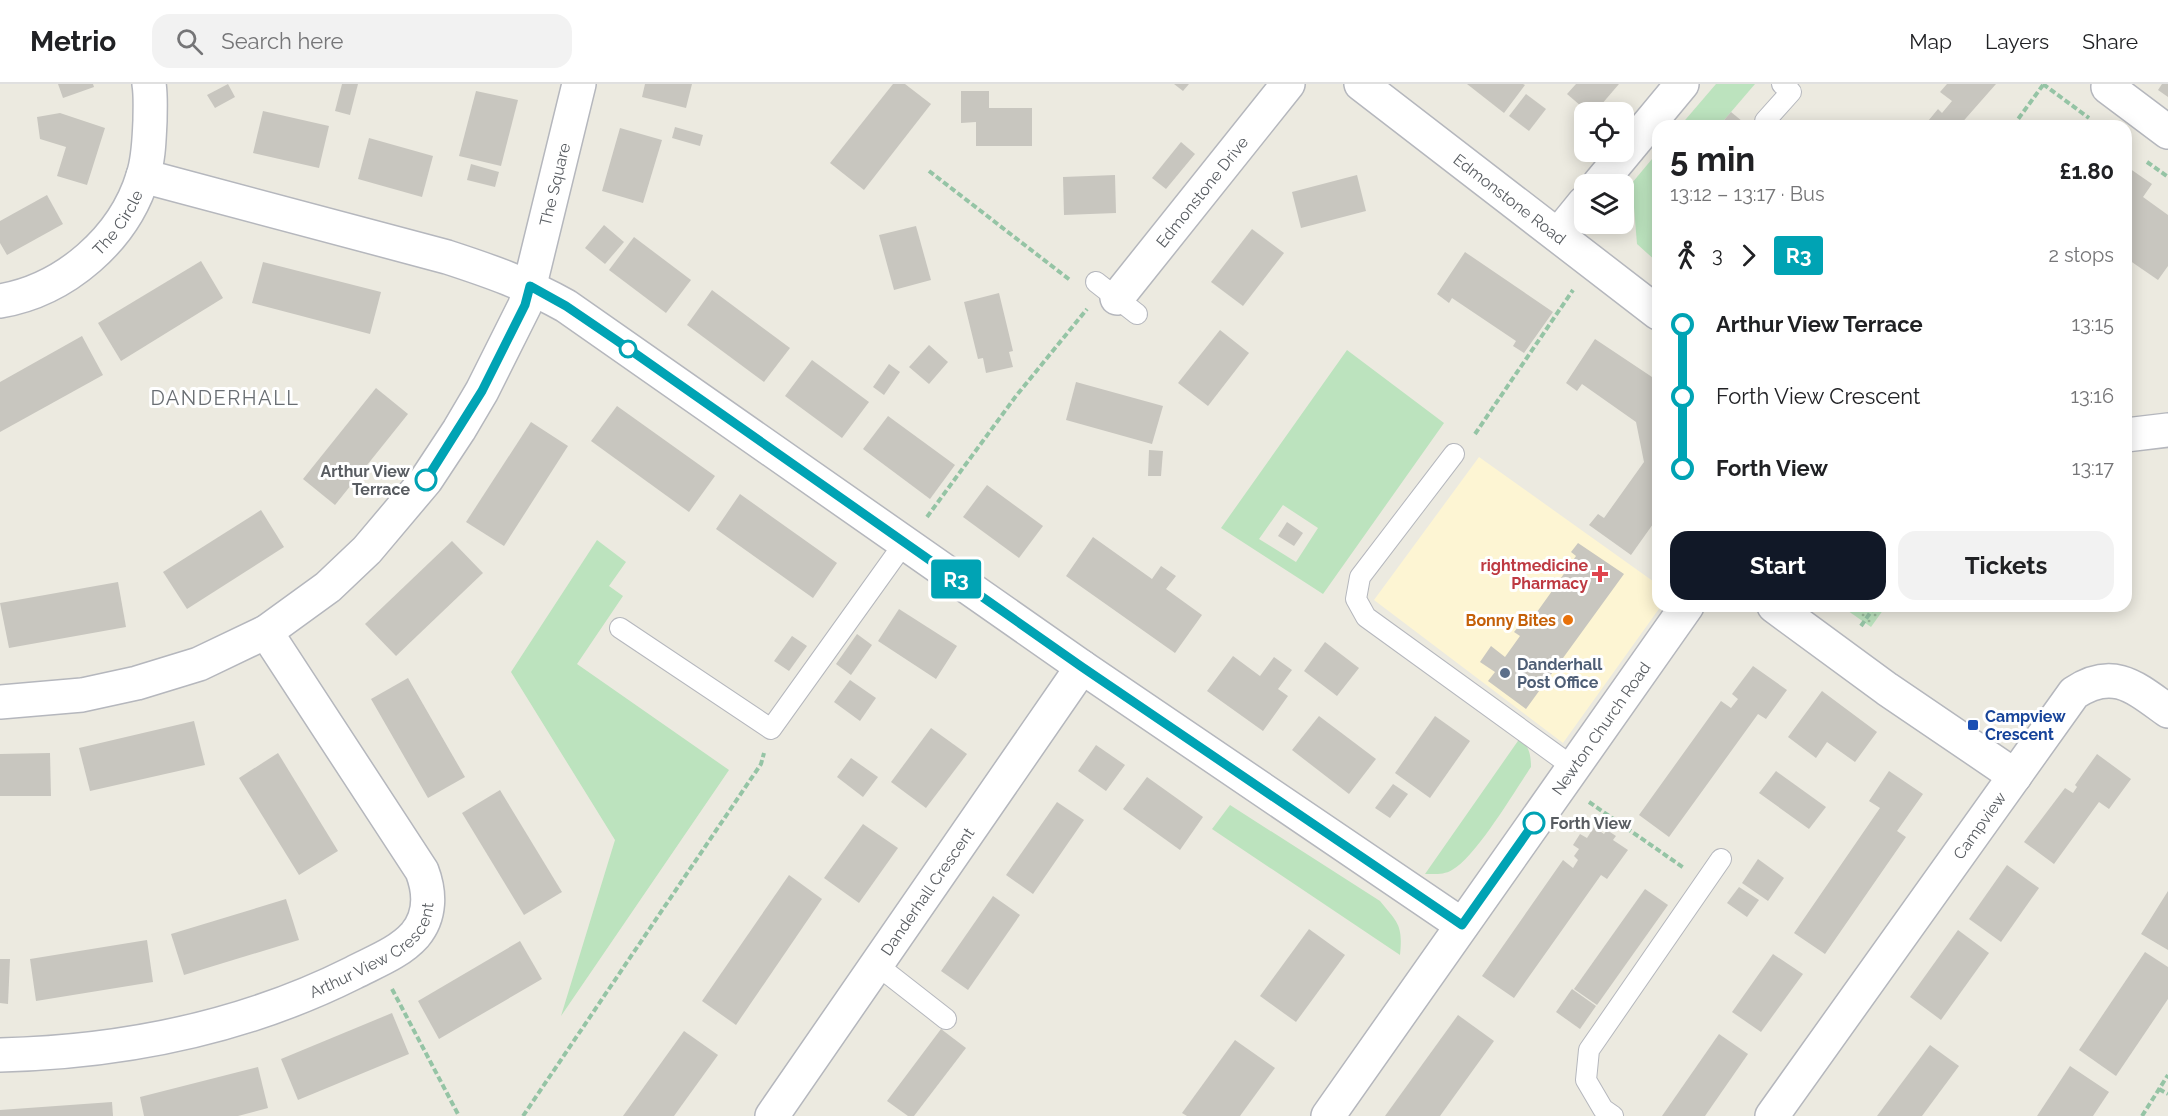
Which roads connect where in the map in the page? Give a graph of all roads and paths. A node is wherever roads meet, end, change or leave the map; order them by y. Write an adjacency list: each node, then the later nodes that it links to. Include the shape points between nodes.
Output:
1 (149, 84): 17 (street, The Circle, via 149,143)
2 (579, 84): 21 (street, The Square)
3 (1288, 84): 22 (street, Edmonstone Drive)
4 (1361, 84): 19 (street, Edmonstone Road)
5 (1682, 84): 11 (street)
6 (1782, 84): 12 (lane, via 1791,92)
7 (2043, 84): 9 (path); 13 (path)
8 (2109, 84): 14 (street)
9 (2090, 119)
10 (1652, 120): 16 (street)
11 (1652, 120)
12 (1766, 120)
13 (2017, 120)
14 (2168, 132)
15 (929, 171): 22 (path)
16 (1607, 174)
17 (143, 176): 21 (street, via 447,257); 23 (street, The Circle, via 129,210 93,255 69,274 43,287)
18 (1574, 215): 19 (street)
19 (1558, 235): 20 (street, Edmonstone Road)
20 (1592, 262): 24 (street, Edmonstone Road); 26 (path)
21 (530, 286): 29 (street, via 616,340); 35 (street, via 525,305 482,391 426,480 367,550 328,587)
22 (1110, 296): 29 (path, via 1016,396 922,525)
23 (0, 301)
24 (1652, 308)
25 (2168, 430): 27 (street)
26 (1475, 434)
27 (2132, 434)
28 (1454, 454): 40 (lane, via 1360,578 1356,599 1366,617)
29 (904, 542): 36 (street); 39 (lane)
30 (1683, 612): 40 (street, Newton Church Road)
31 (1782, 612): 41 (street, Campview)
32 (1871, 612): 33 (path)
33 (1861, 626)
34 (620, 628): 39 (lane)
35 (266, 632): 37 (street, via 199,664 137,683 82,695); 45 (street, Arthur View Crescent, via 426,882 429,896 425,917 415,935)
36 (1082, 667): 44 (street); 46 (street, Danderhall Crescent)
37 (0, 702)
38 (2168, 711): 41 (street, via 2118,680 2083,687 2074,693)
39 (771, 729): 53 (path, via 761,764)
40 (1567, 775): 43 (path); 44 (street, Newton Church Road)
41 (2015, 776): 57 (street, Campview)
42 (1721, 859): 43 (lane)
43 (1705, 883): 56 (lane, via 1589,1050 1586,1080 1603,1109)
44 (1462, 925): 55 (street, Newton Church Road)
45 (377, 961): 48 (street, Arthur View Crescent, via 322,989 239,1019 153,1041); 52 (path)
46 (877, 965): 47 (lane); 54 (street, Danderhall Crescent)
47 (946, 1019)
48 (0, 1055)
49 (2168, 1075): 50 (path)
50 (2159, 1089): 51 (path); 58 (path)
51 (2168, 1094)
52 (459, 1116)
53 (523, 1116)
54 (772, 1116)
55 (1328, 1116)
56 (1613, 1116)
57 (1772, 1116)
58 (2142, 1116)

